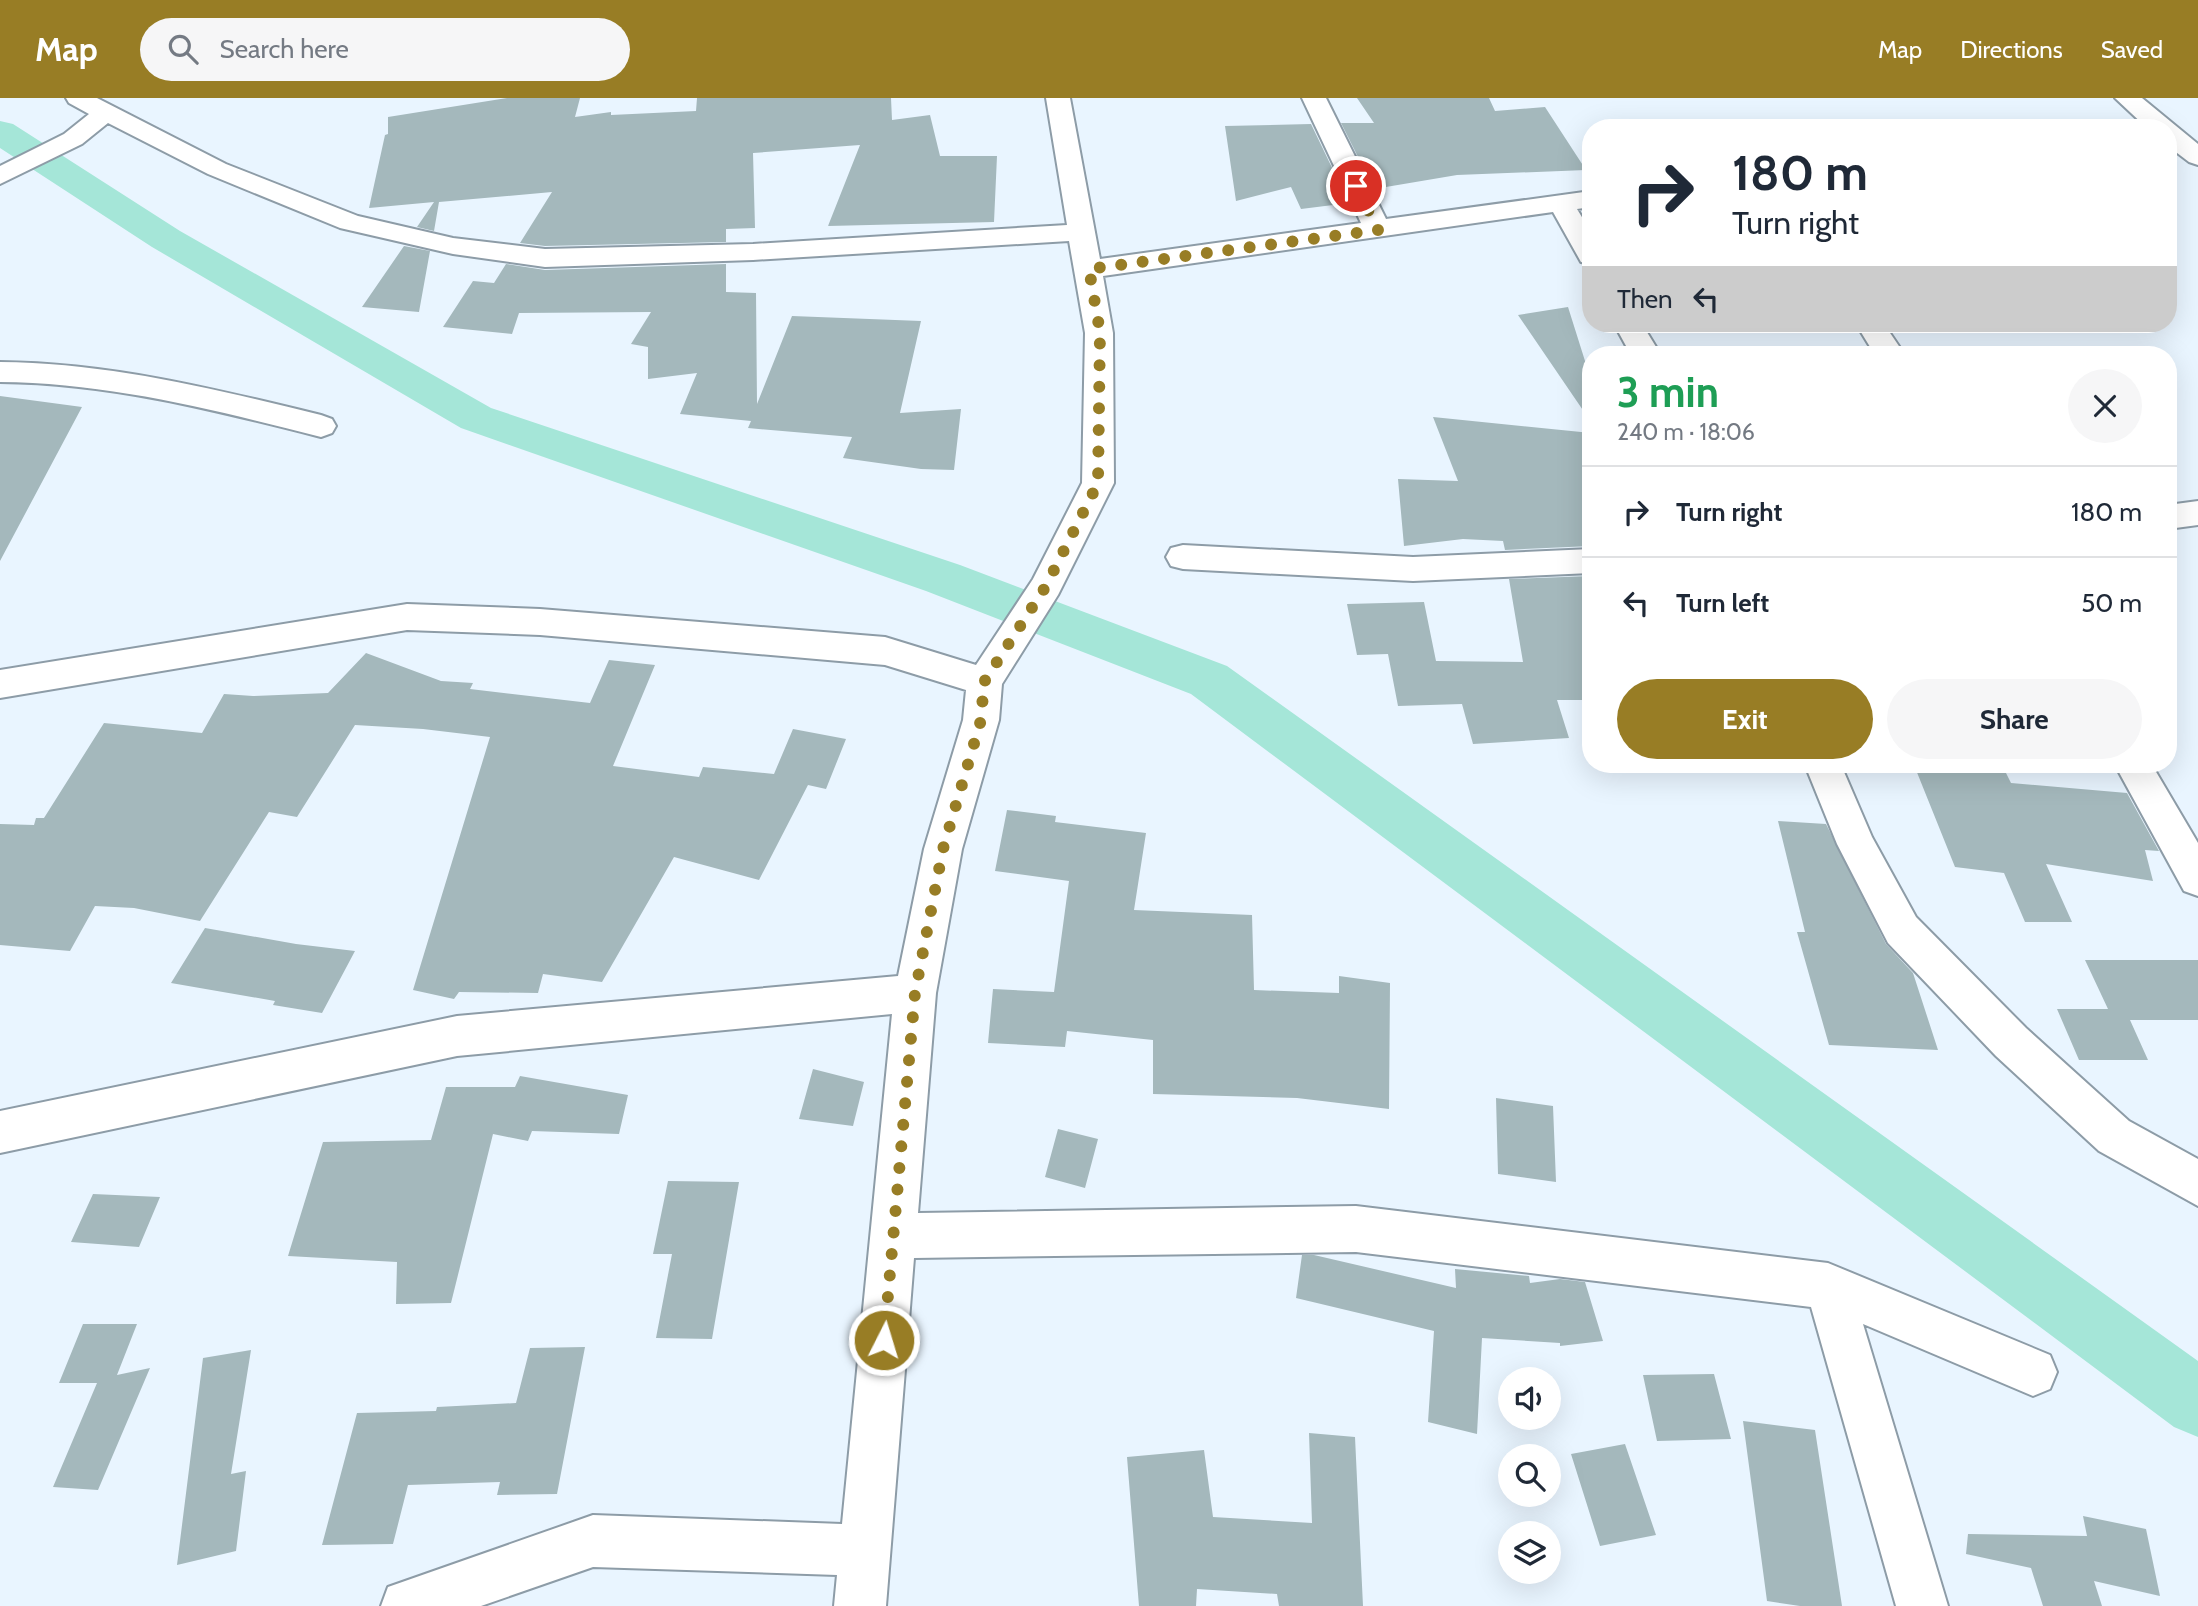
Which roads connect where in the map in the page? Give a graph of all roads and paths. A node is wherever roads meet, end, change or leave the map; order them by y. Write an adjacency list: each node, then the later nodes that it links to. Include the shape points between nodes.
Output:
1 (1058, 98): 15 (street)
2 (1314, 98): 14 (street)
3 (2127, 98): 6 (street)
4 (135, 99): 5 (street)
5 (90, 104): 11 (street, via 73,139); 15 (street, via 217,169 350,222 453,246 545,258 753,252)
6 (2152, 119)
7 (2198, 132): 8 (street)
8 (2177, 133)
9 (2177, 140): 10 (street)
10 (2198, 158)
11 (0, 176)
12 (1582, 200): 13 (street)
13 (1560, 202): 14 (street); 16 (street)
14 (1378, 230): 17 (street)
15 (1083, 232): 17 (street)
16 (1582, 240)
17 (1089, 269): 24 (street, via 1100,332 1098,483 1046,586)
18 (0, 372): 19 (street, via 51,371 173,390)
19 (321, 426)
20 (2198, 513): 21 (street)
21 (2177, 516)
22 (1184, 557): 23 (street, via 1413,569)
23 (1582, 561)
24 (984, 682): 25 (street, via 885,651 540,622 407,617); 29 (street, via 981,720 943,849)
25 (0, 684)
26 (1826, 773): 31 (street, via 1856,844 1902,930 2011,1042 2114,1136)
27 (2138, 773): 28 (street)
28 (2198, 879)
29 (915, 993): 30 (street, via 457,1036); 32 (street)
30 (0, 1132)
31 (2198, 1184)
32 (894, 1236): 33 (street, via 1356,1228); 35 (street)
33 (1828, 1286): 34 (street); 38 (street)
34 (2032, 1372)
35 (865, 1550): 36 (street, via 593,1541); 37 (street)
36 (407, 1606)
37 (860, 1606)
38 (1922, 1606)

